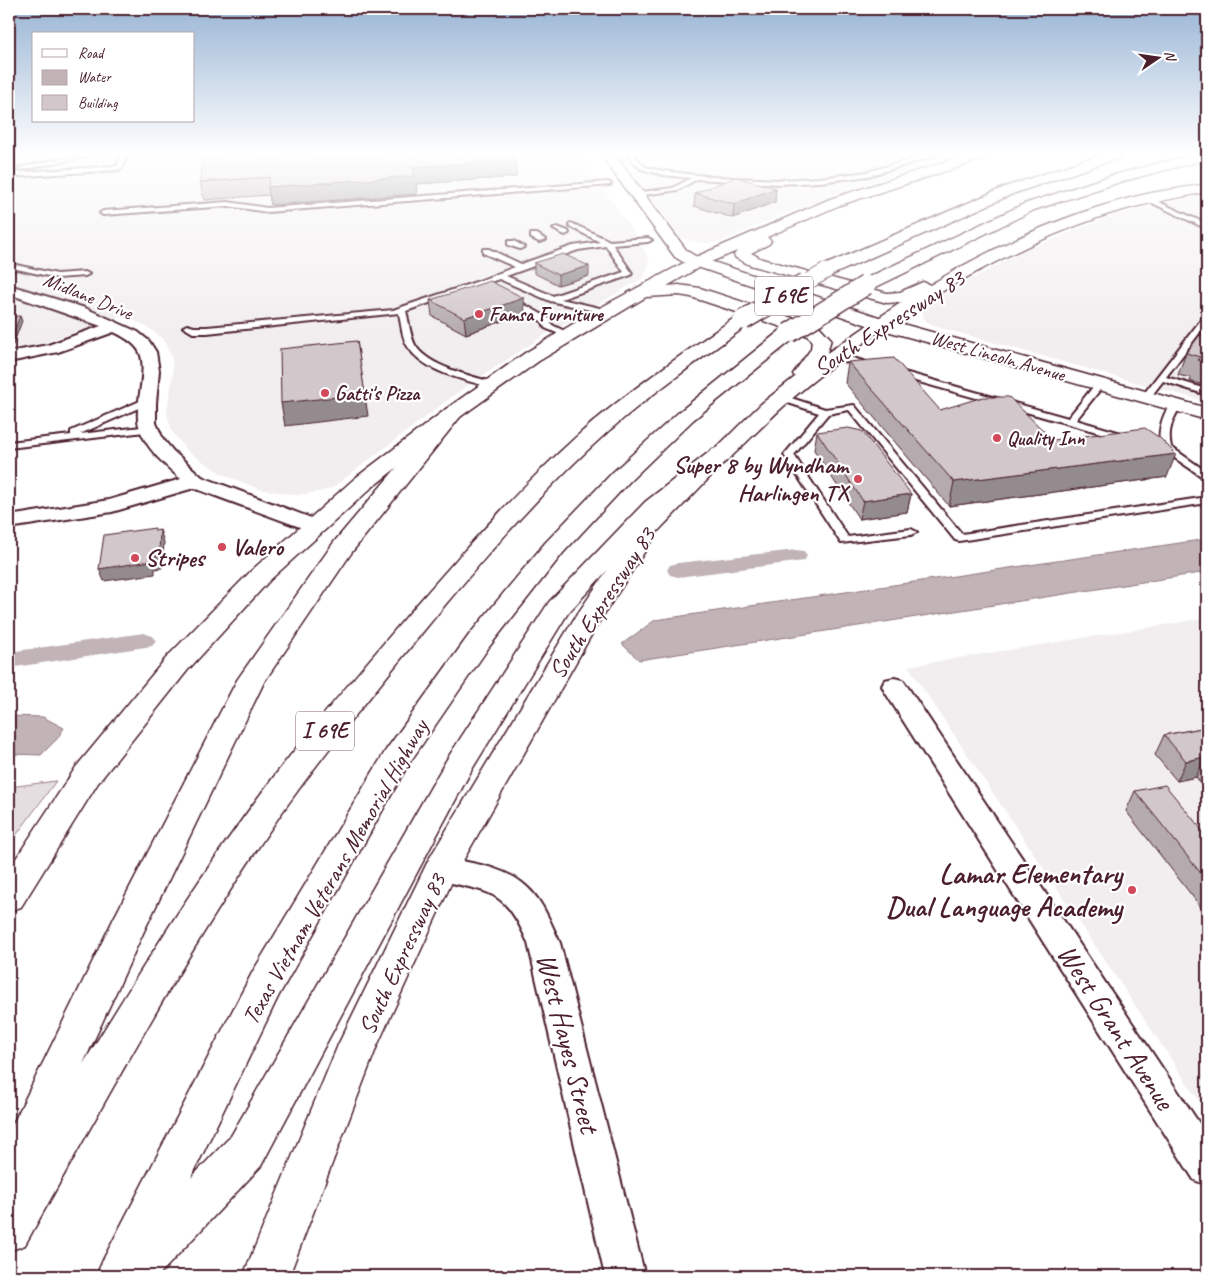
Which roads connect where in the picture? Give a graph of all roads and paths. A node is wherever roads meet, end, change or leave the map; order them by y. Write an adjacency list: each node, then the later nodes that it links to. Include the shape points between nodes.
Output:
1 (652, 214): 17 (main road, via 681,254)
2 (809, 214): 17 (main road)
3 (822, 214): 16 (main road, via 748,248 742,255 756,262 887,298 904,297 958,268)
4 (951, 214): 66 (main road, I 69E, bridge, via 826,271 743,320 609,419 493,532 330,724 270,806 178,945)
5 (1011, 214): 67 (main road, Texas Vietnam Veterans Memorial Highway / I 69E, bridge, via 866,285 789,332 686,416 622,476 554,548 479,641 397,758 265,985)
6 (1092, 214): 16 (main road, South Expressway 83)
7 (1180, 214): 10 (lane)
8 (636, 224): 14 (main road)
9 (571, 225): 12 (lane)
10 (1207, 227)
11 (546, 237): 13 (lane)
12 (608, 243): 14 (lane); 18 (lane, via 586,243); 27 (lane, via 628,273)
13 (501, 246)
14 (652, 247)
15 (486, 251): 18 (lane)
16 (987, 260): 31 (main road, South Expressway 83)
17 (683, 265): 25 (main road); 31 (main road, West Lincoln Avenue)
18 (521, 267): 21 (lane)
19 (9, 270): 20 (lane, via 16,267 57,276)
20 (84, 274)
21 (500, 276): 22 (lane); 27 (lane)
22 (479, 284): 23 (lane); 28 (lane)
23 (488, 288)
24 (9, 289): 32 (street, Midlane Drive)
25 (639, 294): 29 (main road); 38 (main road, via 668,290 694,292 813,331 822,339 820,349)
26 (505, 298): 34 (lane, via 541,316 556,331)
27 (554, 299): 29 (lane)
28 (402, 309): 33 (lane, via 370,315 207,330); 40 (lane, via 409,340 423,358 444,369)
29 (605, 312): 34 (main road)
30 (1207, 318): 37 (lane)
31 (882, 324): 35 (main road, South Expressway 83); 39 (main road, West Lincoln Avenue)
32 (115, 326): 36 (street, via 52,349); 44 (street, Midlane Drive, via 143,344 149,355)
33 (187, 327)
34 (569, 335): 40 (main road)
35 (836, 356): 38 (main road, South Expressway 83); 49 (lane)
36 (9, 357)
37 (1161, 378): 41 (lane); 42 (lane)
38 (798, 384): 43 (main road, South Expressway 83)
39 (1100, 384): 42 (main road, West Lincoln Avenue); 49 (lane)
40 (492, 385): 47 (main road)
41 (1207, 392)
42 (1146, 397): 45 (main road, West Lincoln Avenue)
43 (782, 398): 46 (lane); 54 (main road, South Expressway 83)
44 (147, 401): 50 (street, Midlane Drive); 51 (lane)
45 (1176, 405): 48 (main road, West Lincoln Avenue); 53 (lane, via 1164,428)
46 (825, 412): 57 (lane, via 851,407 959,538); 60 (lane, via 789,455 845,541)
47 (453, 413): 59 (main road, via 362,484); 65 (main road, via 343,547 251,680 126,931)
48 (1207, 414)
49 (1070, 422): 53 (lane)
50 (150, 430): 51 (lane); 56 (street, Midlane Drive, via 166,455)
51 (53, 440): 52 (lane)
52 (9, 445)
53 (1166, 448): 55 (lane)
54 (721, 454): 62 (main road, South Expressway 83, via 644,534 584,625); 68 (main road, via 653,506 558,608 458,767 246,1151)
55 (1207, 477)
56 (195, 481): 58 (street, via 112,506); 59 (street)
57 (1207, 500)
58 (9, 522)
59 (315, 526): 63 (main road, via 261,575 177,664 87,775)
60 (911, 532)
61 (894, 686): 64 (street, West Grant Avenue)
62 (441, 869): 69 (main road, South Expressway 83, via 358,1045); 70 (street, West Hayes Street, via 505,885 522,898 535,919 544,943)
63 (9, 897)
64 (1207, 1167)
65 (9, 1178)
66 (9, 1229)
67 (119, 1276)
68 (127, 1276)
69 (266, 1276)
70 (625, 1276)

